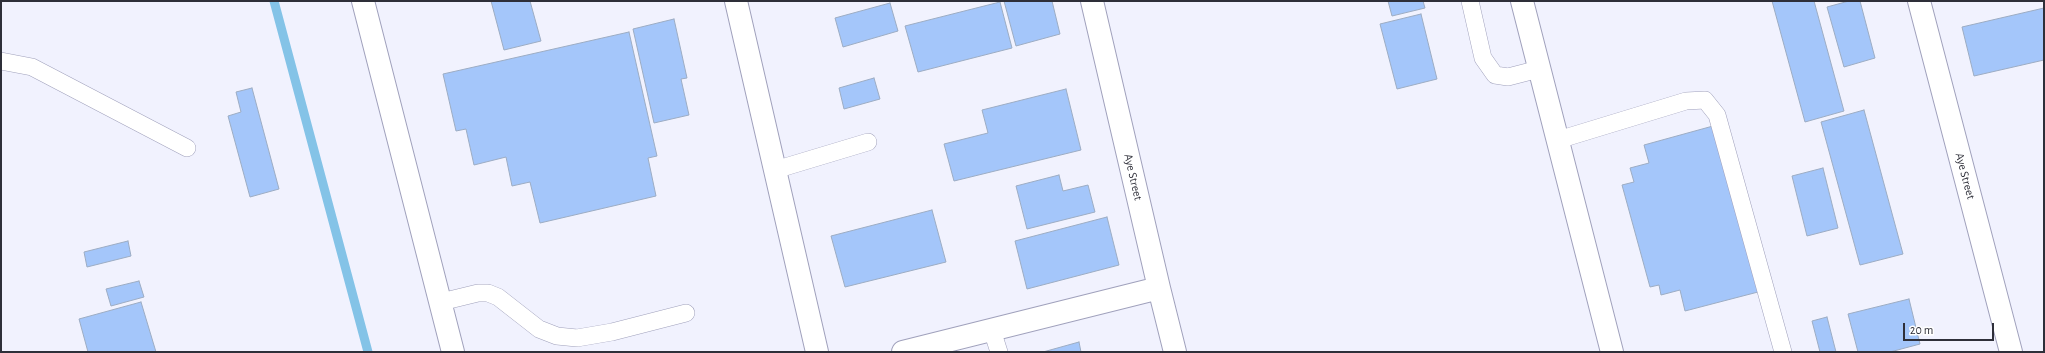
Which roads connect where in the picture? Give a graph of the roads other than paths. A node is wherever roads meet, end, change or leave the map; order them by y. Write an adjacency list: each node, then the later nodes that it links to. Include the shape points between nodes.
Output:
1 (363, 1): 14 (street)
2 (736, 1): 12 (street)
3 (1092, 1): 13 (street, Aye Street)
4 (1470, 1): 8 (lane, via 1483,58 1495,75 1508,77)
5 (1522, 1): 8 (street)
6 (1919, 1): 24 (street, Aye Street)
7 (1, 61): 11 (lane, via 32,67)
8 (1539, 69): 9 (street)
9 (1558, 140): 22 (street); 23 (lane, via 1686,101 1704,100 1717,115)
10 (868, 142): 12 (lane)
11 (187, 148)
12 (775, 170): 18 (street)
13 (1159, 288): 16 (street); 21 (street, Aye Street)
14 (440, 302): 15 (lane, via 478,293 488,294 498,297 539,328 557,336 577,338); 17 (street)
15 (686, 313)
16 (992, 330): 19 (street); 20 (lane)
17 (453, 352)
18 (817, 352)
19 (903, 352)
20 (999, 352)
21 (1175, 352)
22 (1612, 352)
23 (1783, 352)
24 (2011, 352)

